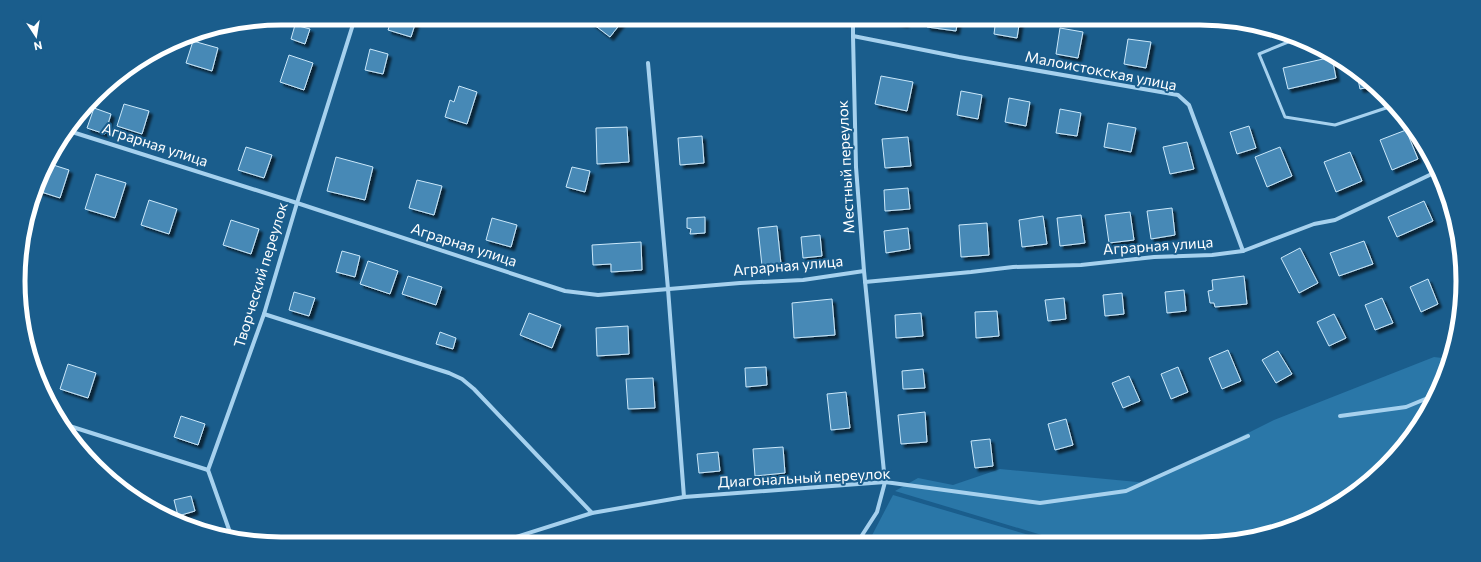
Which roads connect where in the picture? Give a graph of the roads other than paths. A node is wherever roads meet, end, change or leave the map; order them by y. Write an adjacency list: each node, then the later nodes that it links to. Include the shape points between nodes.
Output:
1 (353, 25): 9 (street, Творческий переулок)
2 (853, 25): 3 (street, Местный переулок)
3 (852, 36): 10 (street, Малоистокская улица, via 1178,95 1189,105); 11 (street, Местный переулок, via 856,167)
4 (1290, 41): 6 (lane, via 1259,54 1286,117 1335,125)
5 (648, 63): 13 (street)
6 (1388, 107)
7 (73, 132): 9 (street, Аграрная улица)
8 (1433, 174): 10 (street, Аграрная улица, via 1335,220 1314,224)
9 (297, 203): 13 (street, Аграрная улица, via 565,291 598,295); 14 (street, Творческий переулок)
10 (1243, 251): 12 (street, Аграрная улица, via 1081,265 1013,267)
11 (864, 271): 12 (street, Местный переулок); 13 (street, Аграрная улица, via 803,280)
12 (865, 282): 20 (street, Местный переулок)
13 (668, 289): 21 (street)
14 (264, 314): 19 (street, Творческий переулок); 22 (street, via 462,379)
15 (1428, 398): 16 (street, via 1406,407)
16 (1340, 416)
17 (70, 426): 19 (street)
18 (1248, 436): 20 (street, Диагональный переулок, via 1126,491 1040,503)
19 (208, 470): 23 (street)
20 (885, 482): 21 (street, Диагональный переулок); 25 (street, via 877,512)
21 (684, 498): 22 (street, Диагональный переулок)
22 (592, 513): 24 (street, Диагональный переулок)
23 (230, 532)
24 (518, 537)
25 (861, 537)

